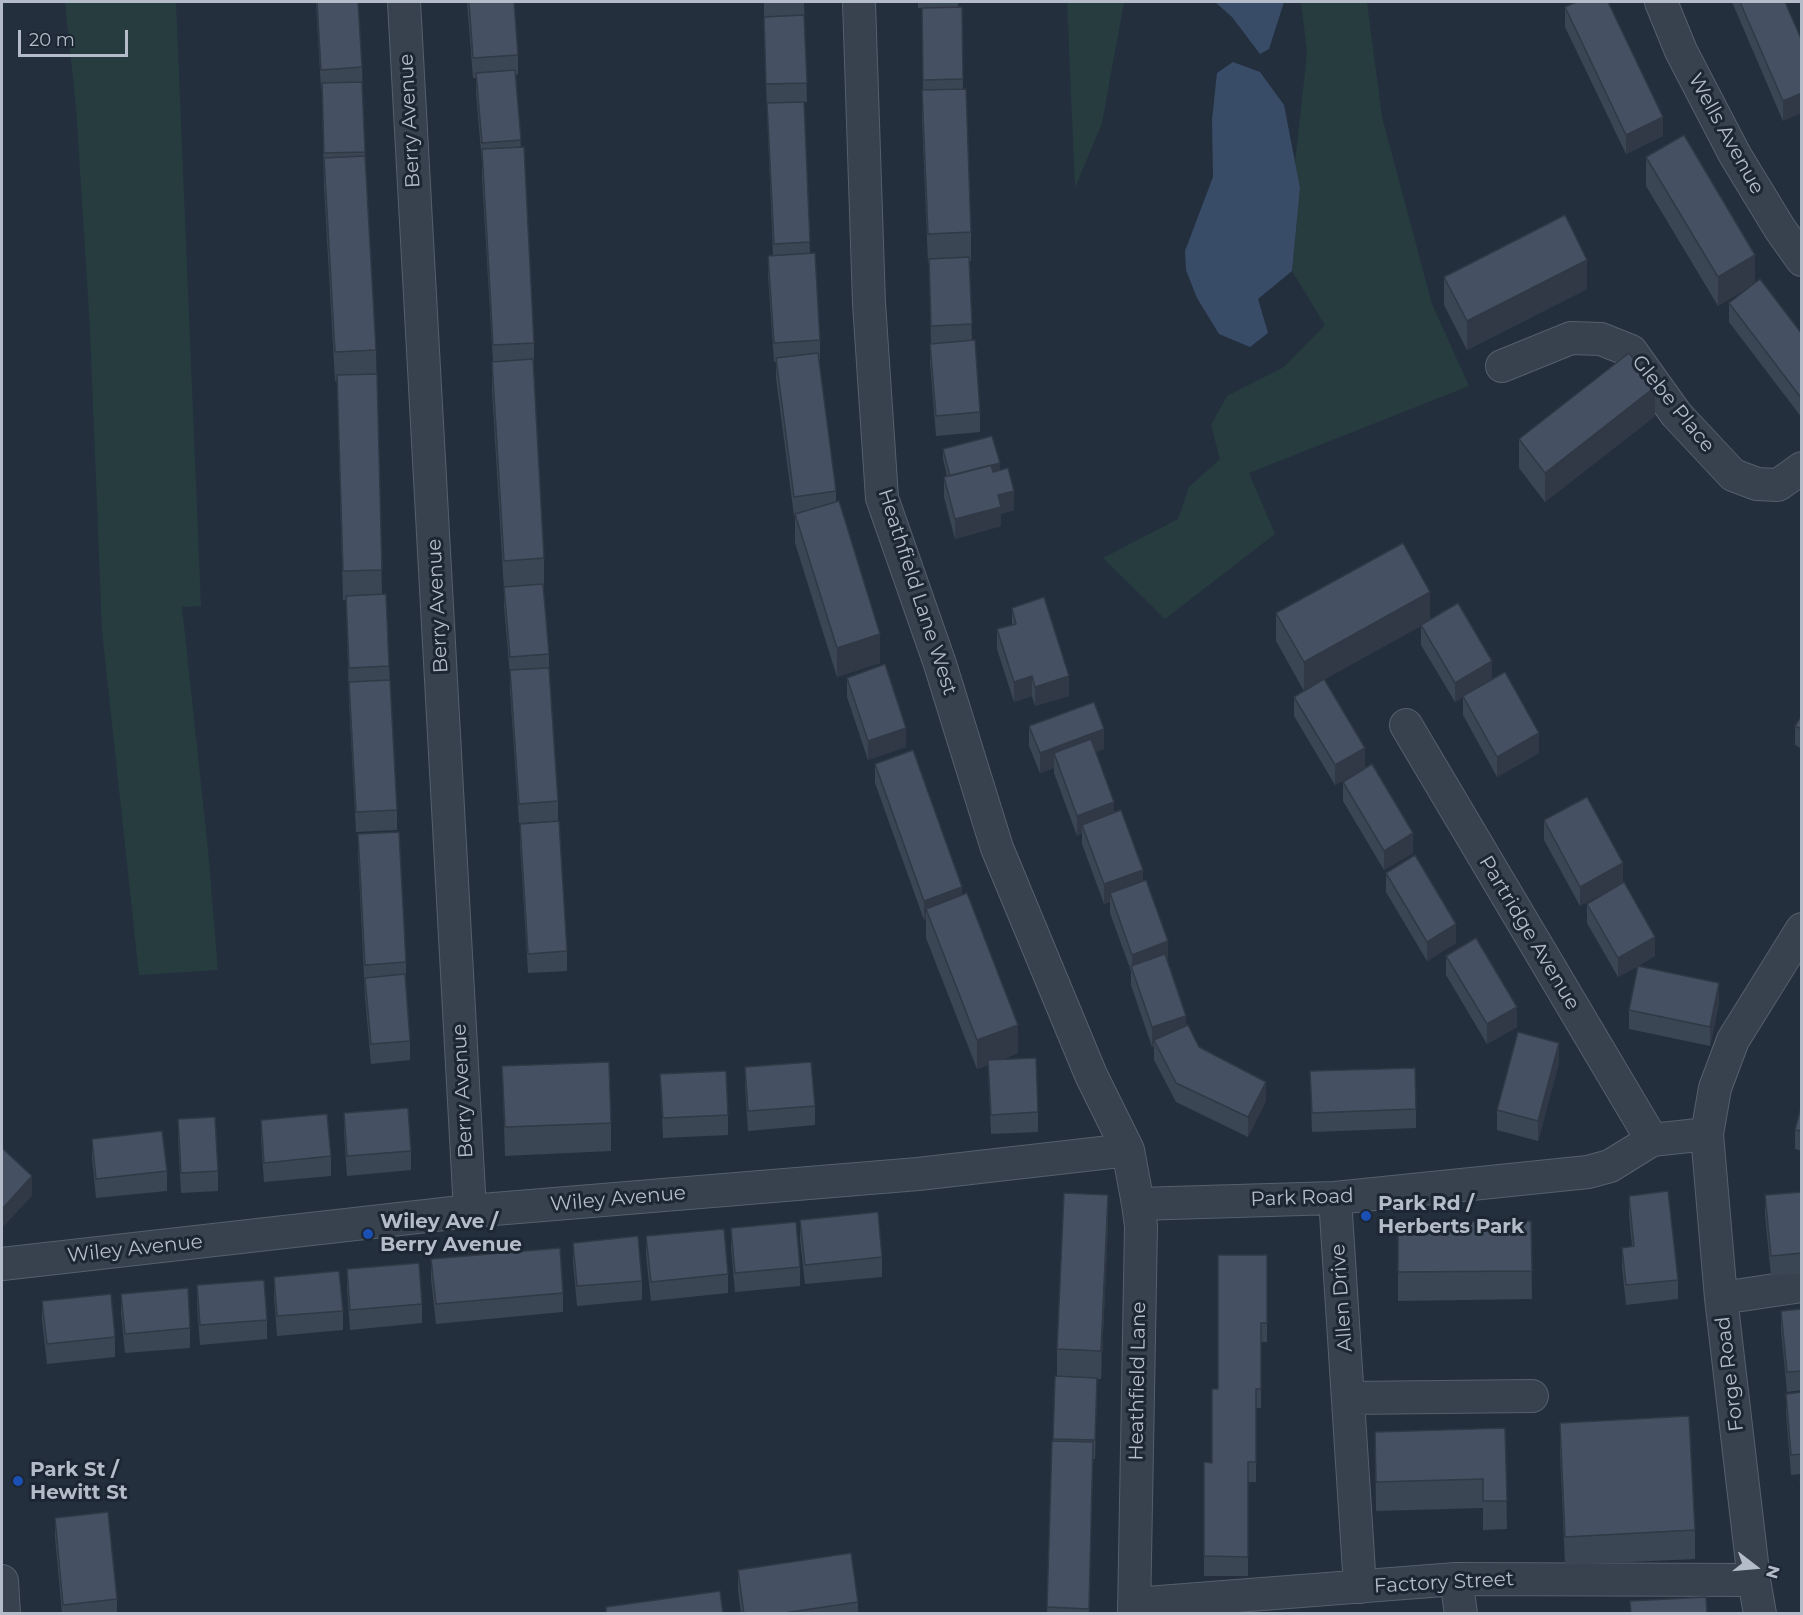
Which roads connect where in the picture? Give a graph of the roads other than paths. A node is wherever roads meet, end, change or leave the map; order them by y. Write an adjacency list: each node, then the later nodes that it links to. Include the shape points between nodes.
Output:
1 (404, 2): 14 (street, Berry Avenue)
2 (859, 2): 11 (street, Heathfield Lane West, via 869,303 882,498 940,664 997,848 1091,1075)
3 (1661, 2): 4 (street, Wells Avenue, via 1681,51 1735,155)
4 (1802, 260)
5 (1502, 366): 6 (street, Glebe Place, via 1571,338 1601,339 1631,351 1676,414 1733,476 1757,484 1778,485)
6 (1802, 468)
7 (1406, 725): 10 (street, Partridge Avenue)
8 (1802, 929): 9 (street, Forge Road, via 1733,1040 1715,1088)
9 (1707, 1134): 10 (street, Park Road); 17 (street, Forge Road)
10 (1652, 1140): 12 (street, Park Road, via 1610,1166 1588,1172)
11 (1128, 1150): 13 (street, Heathfield Lane); 14 (street, Wiley Avenue, via 918,1174)
12 (1335, 1198): 13 (street, Park Road); 19 (street, Allen Drive)
13 (1138, 1204): 25 (street, Heathfield Lane, via 1141,1226)
14 (470, 1211): 15 (street, Wiley Avenue)
15 (2, 1264)
16 (1802, 1287): 17 (street)
17 (1721, 1298): 21 (street, Forge Road)
18 (1532, 1396): 19 (street)
19 (1348, 1398): 23 (street, Allen Drive)
20 (1456, 1579): 21 (street, Factory Street); 23 (street, Factory Street); 27 (street)
21 (1754, 1580): 28 (street, Forge Road)
22 (2, 1581): 26 (street)
23 (1360, 1587): 24 (street, Factory Street)
24 (1270, 1604): 25 (street, Factory Street)
25 (1134, 1609)
26 (4, 1614)
27 (1461, 1614)
28 (1760, 1614)

